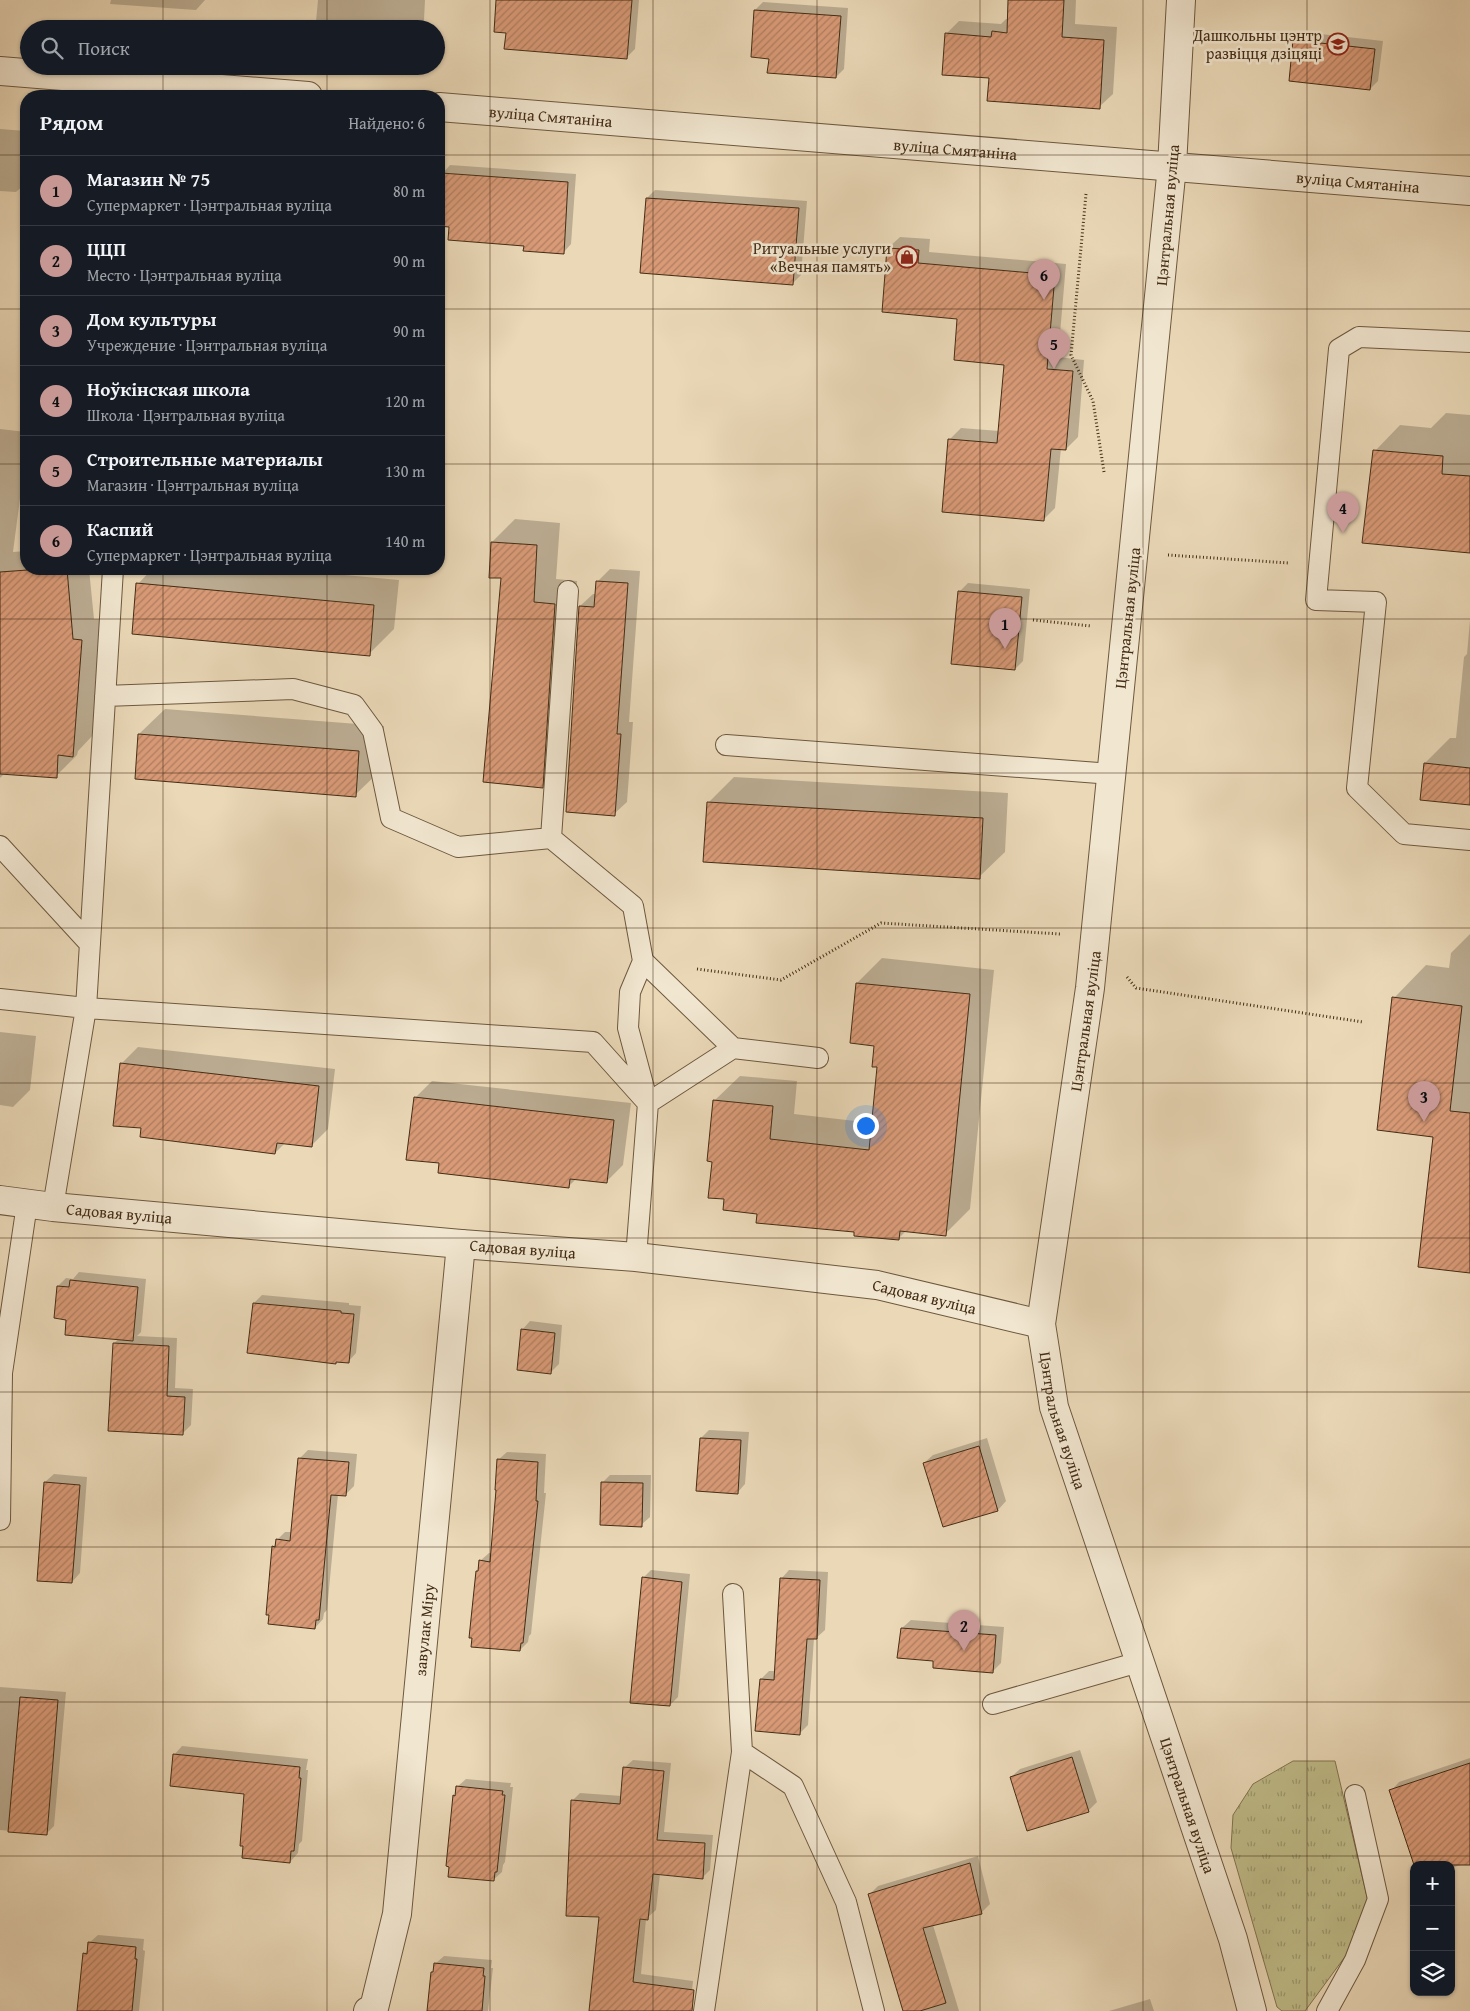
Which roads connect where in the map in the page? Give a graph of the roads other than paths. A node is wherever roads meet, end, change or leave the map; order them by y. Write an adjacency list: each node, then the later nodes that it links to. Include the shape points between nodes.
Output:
1 (1181, 0): 7 (street, Цэнтральная вуліца)
2 (0, 71): 3 (street)
3 (20, 73)
4 (49, 75): 5 (street)
5 (234, 90)
6 (445, 107): 7 (street, вуліца Смятаніна)
7 (1172, 166): 8 (street, вуліца Смятаніна); 14 (street, Цэнтральная вуліца)
8 (1470, 191)
9 (1470, 342): 16 (lane, via 1359,337 1339,349 1316,600 1376,602 1357,788 1404,834)
10 (113, 575): 12 (lane)
11 (568, 591): 15 (lane)
12 (105, 696): 15 (lane, via 292,690 354,705 373,731 391,818 458,847); 18 (lane)
13 (726, 745): 14 (lane)
14 (1112, 774): 29 (street, Цэнтральная вуліца, via 1090,988)
15 (551, 838): 19 (lane, via 633,906)
16 (1470, 840)
17 (0, 846): 18 (lane)
18 (90, 944): 21 (lane)
19 (643, 962): 22 (lane); 24 (lane, via 630,992 628,1028)
20 (0, 999): 21 (lane)
21 (86, 1008): 24 (lane, via 593,1042); 26 (lane)
22 (732, 1048): 23 (lane); 24 (lane)
23 (818, 1058)
24 (648, 1103): 28 (lane)
25 (0, 1200): 26 (street, Садовая вуліца)
26 (40, 1205): 27 (street, Садовая вуліца); 30 (lane, via 2,1373)
27 (461, 1244): 28 (street, Садовая вуліца); 36 (street, завулак Міру, via 397,1914 374,2008)
28 (636, 1257): 29 (street, Садовая вуліца, via 877,1285)
29 (1042, 1324): 32 (street, Цэнтральная вуліца, via 1054,1406)
30 (0, 1520)
31 (733, 1594): 34 (lane)
32 (1139, 1662): 33 (lane); 39 (street, Цэнтральная вуліца, via 1233,1939)
33 (992, 1704)
34 (742, 1752): 37 (lane); 38 (lane, via 793,1786 846,1902)
35 (1355, 1794): 40 (lane, via 1378,1899 1355,1960)
36 (368, 2011)
37 (704, 2011)
38 (874, 2011)
39 (1252, 2011)
40 (1327, 2011)

